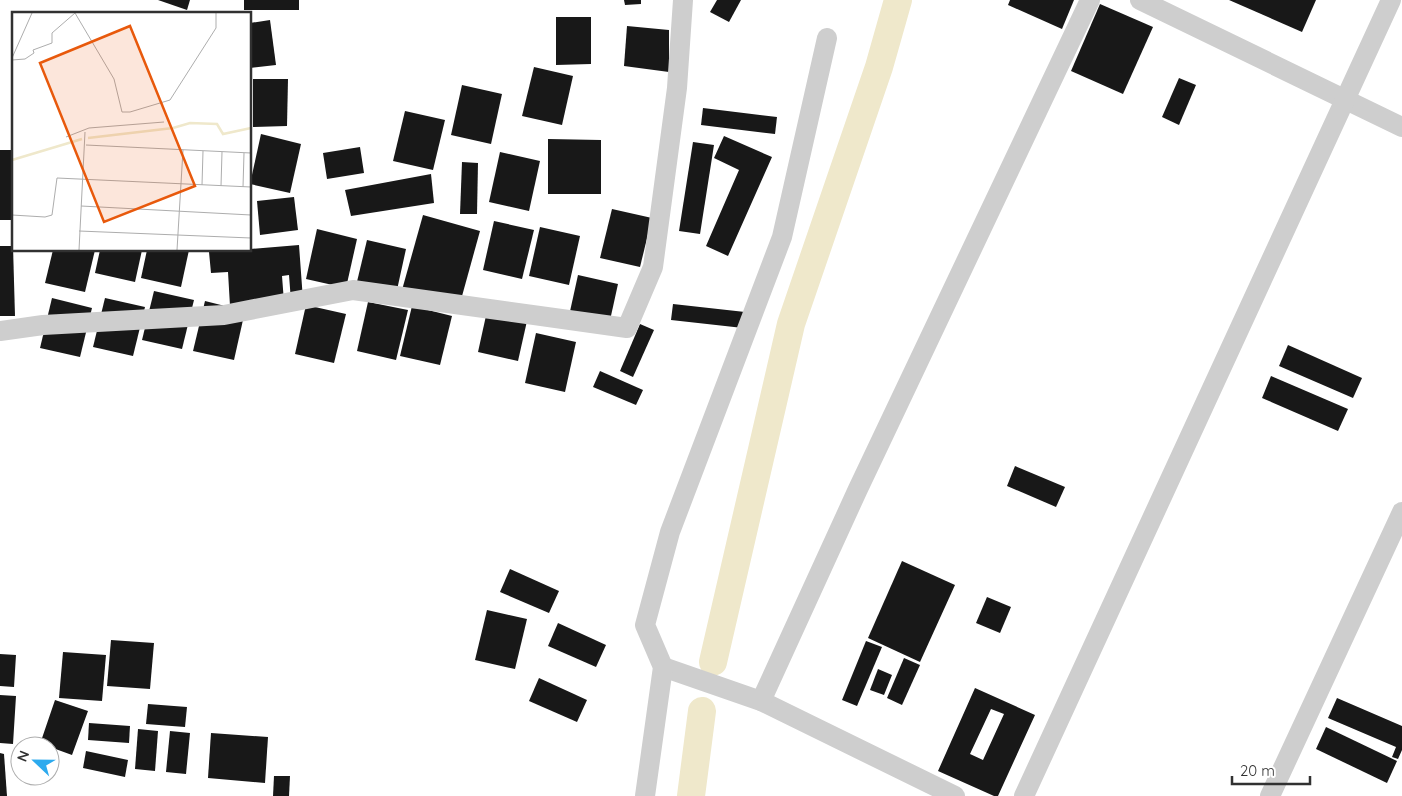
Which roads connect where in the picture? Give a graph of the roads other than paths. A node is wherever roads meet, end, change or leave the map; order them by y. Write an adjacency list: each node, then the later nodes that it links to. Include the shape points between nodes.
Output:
1 (683, 0): 8 (street, via 677,88 652,266 627,328 353,290 224,315 43,325)
2 (1090, 0): 11 (street)
3 (1140, 0): 6 (street)
4 (1391, 0): 6 (street)
5 (827, 38): 10 (street, via 782,237 670,532 645,625)
6 (1345, 100): 7 (street); 14 (street)
7 (1402, 127)
8 (0, 331)
9 (1402, 512): 15 (street)
10 (663, 667): 11 (street); 12 (street)
11 (761, 701): 13 (street)
12 (645, 796)
13 (955, 796)
14 (1024, 796)
15 (1270, 796)

